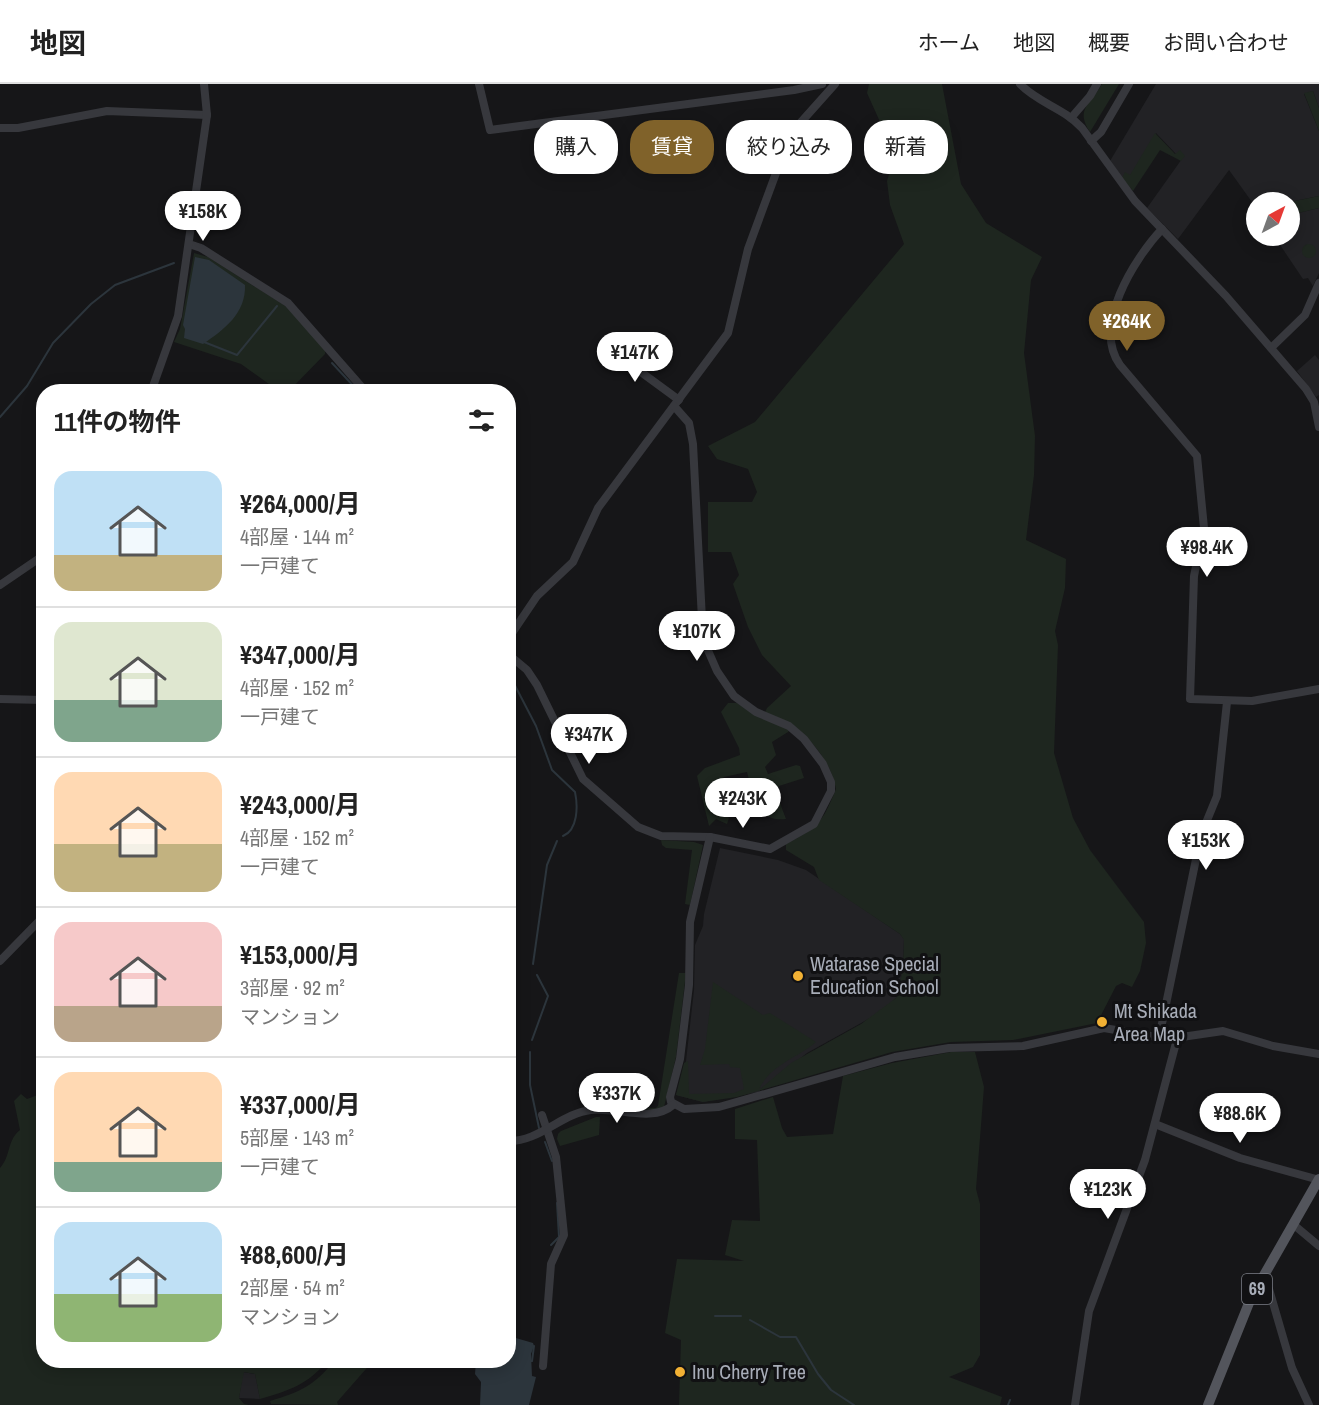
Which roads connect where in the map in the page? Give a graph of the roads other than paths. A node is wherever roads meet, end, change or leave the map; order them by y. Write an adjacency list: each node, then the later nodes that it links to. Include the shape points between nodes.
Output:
1 (204, 84): 8 (street)
2 (479, 84): 3 (street, via 490,130)
3 (822, 84)
4 (834, 84): 20 (street, via 794,130 786,146 748,249 728,333)
5 (1020, 84): 9 (street)
6 (1096, 84): 9 (street)
7 (1129, 84): 11 (street, via 1101,132)
8 (207, 115): 10 (street, via 107,111); 13 (street)
9 (1071, 118): 11 (street)
10 (0, 128)
11 (1091, 141): 12 (street, via 1126,190)
12 (1162, 229): 16 (street); 29 (street, via 1118,299 1111,327 1111,351 1197,456 1204,528 1194,576 1190,699)
13 (189, 244): 17 (street, via 178,316); 18 (street, via 288,303)
14 (1319, 283): 16 (street, via 1305,315)
15 (604, 345): 20 (street)
16 (1271, 348): 19 (street)
17 (154, 384)
18 (359, 384)
19 (1316, 400): 21 (street)
20 (676, 403): 24 (street, via 597,508 573,562 537,596); 30 (street, via 689,423 693,444 702,630 711,661 740,701 789,726 804,739 831,782 818,819 777,847 770,849)
21 (1319, 427)
22 (36, 560): 23 (street)
23 (0, 585)
24 (516, 627)
25 (516, 661): 30 (street, via 537,685 578,771 606,801 631,822 654,834)
26 (1319, 689): 29 (street, via 1293,696)
27 (0, 699): 28 (street)
28 (36, 700)
29 (1227, 702): 33 (street, via 1217,796 1198,845)
30 (710, 837): 36 (street, via 690,922 690,973 680,1059 670,1097)
31 (36, 924): 32 (street)
32 (0, 961)
33 (1159, 1038): 34 (street); 36 (street, via 1104,1028 1023,1046 938,1049 875,1062 719,1107 691,1110)
34 (1177, 1039): 35 (street, via 1223,1031); 38 (street)
35 (1319, 1054)
36 (673, 1105): 39 (street, via 661,1113 590,1110)
37 (542, 1115): 39 (street)
38 (1155, 1124): 41 (street, via 1240,1158); 46 (street, via 1091,1306)
39 (546, 1129): 40 (street); 45 (street, via 556,1157 564,1234 551,1264)
40 (516, 1140)
41 (1319, 1179): 42 (main road, 69)
42 (1294, 1225): 43 (street); 44 (main road, 69)
43 (1319, 1245)
44 (1261, 1281): 47 (main road, 69); 48 (street, via 1269,1290 1292,1368)
45 (543, 1366)
46 (1075, 1405)
47 (1208, 1405)
48 (1309, 1405)

